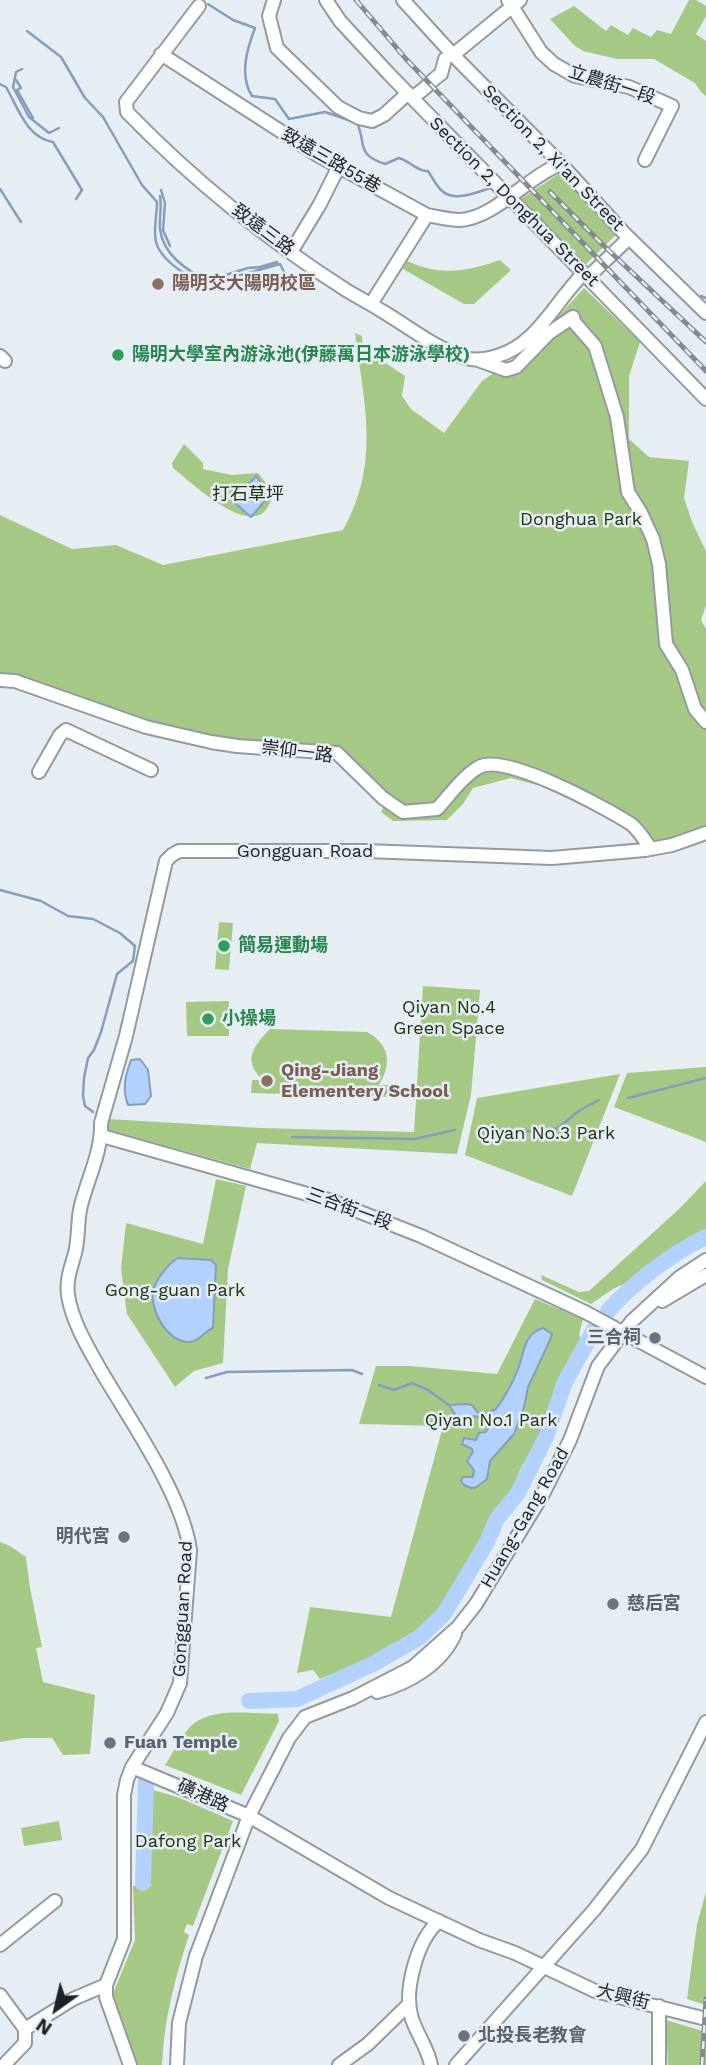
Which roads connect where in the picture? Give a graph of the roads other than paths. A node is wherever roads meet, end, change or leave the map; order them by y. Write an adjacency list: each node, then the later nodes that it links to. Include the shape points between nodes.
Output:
1 (274, 0): 8 (street, via 269,16 277,48 338,107 372,121)
2 (326, 0): 8 (street, Section 2, Donghua Street, via 340,21)
3 (403, 0): 7 (street, Section 2, Xi'an Street)
4 (510, 1): 7 (street); 9 (street, 立農街一段, via 541,52 554,64 575,76 629,87 672,106)
5 (198, 6): 6 (street, 致遠三路)
6 (161, 54): 11 (street, 致遠三路55巷); 15 (street, 致遠三路, via 125,102 127,112 198,179)
7 (449, 57): 8 (street, via 441,74); 10 (street, Section 2, Xi'an Street)
8 (412, 94): 12 (street, Section 2, Donghua Street)
9 (645, 160)
10 (562, 164): 12 (street, 致遠三路55巷); 14 (street, Section 2, Xi'an Street)
11 (338, 168): 13 (street, 致遠三路55巷); 15 (street)
12 (510, 194): 13 (street, 致遠三路55巷, via 466,219); 16 (street, Section 2, Donghua Street)
13 (426, 215): 17 (street)
14 (629, 237): 16 (street); 18 (street, Section 2, Xi'an Street)
15 (291, 252): 17 (street, 致遠三路)
16 (586, 275): 19 (street, via 517,348); 20 (street, Section 2, Donghua Street)
17 (370, 303): 19 (street, 致遠三路, via 442,348)
18 (706, 313)
19 (478, 360): 22 (street, 致遠三路, via 506,370 516,367 573,317 595,346 617,417 628,492 653,539 666,645 682,670 695,709)
20 (706, 399)
21 (0, 680): 26 (street, 崇仰一路, via 15,681 146,727 211,742 337,753 403,812 437,810 479,767 495,763 542,778 634,826)
22 (706, 722)
23 (151, 771): 24 (street, via 66,730)
24 (38, 772)
25 (706, 833): 26 (street, Gongguan Road)
26 (651, 849): 27 (street, Gongguan Road, via 552,858 366,851 187,851 172,855 160,884)
27 (102, 1124): 30 (street, 三合街一段, via 332,1200 422,1236); 33 (street, Gongguan Road, via 80,1208 68,1292 89,1350 174,1499 190,1550 180,1683)
28 (706, 1260): 30 (street, Huang-Gang Road, via 680,1277)
29 (706, 1275): 30 (street, Huang-Gang Road)
30 (623, 1331): 31 (street, 三合街一段); 34 (street, Huang-Gang Road, via 598,1366 570,1440 536,1505 476,1604 458,1627 413,1667 305,1717 289,1738)
31 (706, 1377)
32 (706, 1722): 38 (street, via 642,1849)
33 (137, 1769): 34 (street, 磺港路); 39 (street, Gongguan Road, via 124,1795 124,1939)
34 (249, 1816): 36 (street, 磺港路, via 389,1898); 47 (street, Huang-Gang Road, via 189,1978 179,2023)
35 (55, 1901): 37 (street)
36 (439, 1921): 38 (street, 大興街); 41 (street, via 429,1930 416,1960)
37 (0, 1945)
38 (544, 1967): 42 (street, 大興街, via 595,1991); 50 (street)
39 (106, 1985): 44 (street, via 73,1998); 46 (street)
40 (0, 1995): 44 (street)
41 (408, 2004): 48 (street, via 368,2045); 49 (street)
42 (659, 2006): 43 (street, 大興街); 51 (street)
43 (706, 2018)
44 (25, 2029): 45 (street, via 26,2043)
45 (4, 2063)
46 (130, 2065)
47 (177, 2065)
48 (339, 2065)
49 (431, 2065)
50 (456, 2065)
51 (659, 2065)

